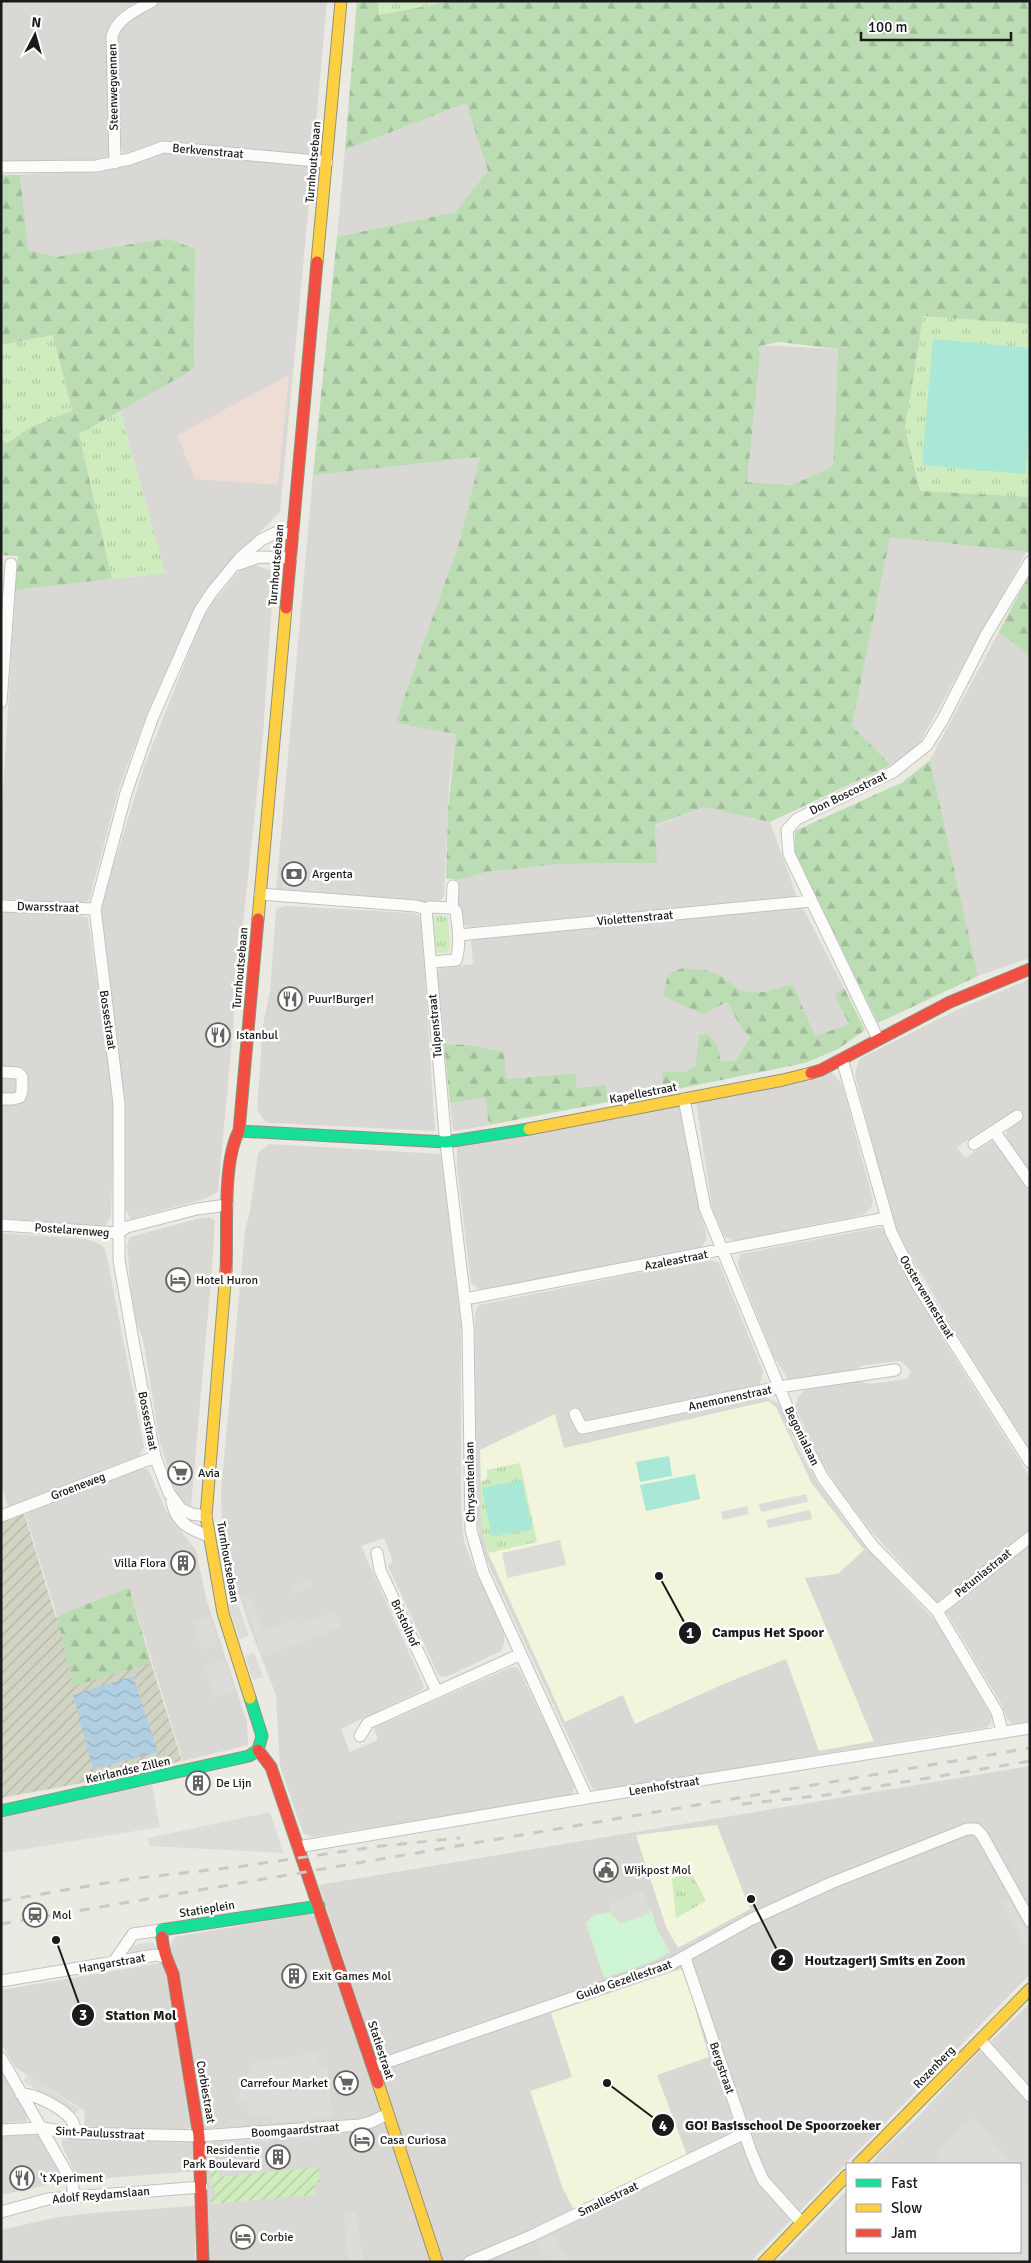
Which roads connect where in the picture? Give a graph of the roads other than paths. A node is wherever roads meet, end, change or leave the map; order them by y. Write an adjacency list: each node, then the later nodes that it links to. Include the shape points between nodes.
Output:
1 (152, 1): 4 (street, Steenwegvennen, via 122,18 112,36)
2 (341, 1): 3 (main road, Turnhoutsebaan)
3 (327, 162): 4 (street, Berkvenstraat, via 163,147); 6 (main road, Turnhoutsebaan)
4 (116, 163): 5 (street, Berkvenstraat, via 66,168)
5 (1, 167)
6 (293, 534): 7 (main road, Turnhoutsebaan); 10 (street, Bossestraat, via 275,533 261,540)
7 (291, 558): 10 (street, Bossestraat, via 259,557); 13 (main road, Turnhoutsebaan)
8 (1030, 562): 14 (street, Don Boscostraat, via 927,744 893,772 797,818 787,830 789,854)
9 (11, 564): 11 (street)
10 (235, 566): 17 (street, Bossestraat, via 200,610 152,719 117,822)
11 (1, 702)
12 (453, 886): 16 (street)
13 (260, 894): 18 (street); 28 (main road, Turnhoutsebaan)
14 (812, 901): 19 (street, Violettenstraat); 22 (street, Don Boscostraat)
15 (1, 906): 17 (street, Dwarsstraat)
16 (452, 908): 18 (street); 19 (street, via 456,911)
17 (94, 909): 38 (street, Bossestraat, via 119,1104)
18 (426, 909): 20 (street, Tulpenstraat)
19 (459, 935): 20 (street, via 456,960)
20 (431, 962): 30 (street, Tulpenstraat)
21 (1030, 969): 22 (main road, Kapellestraat, via 950,1002)
22 (878, 1039): 23 (main road, Kapellestraat)
23 (842, 1059): 25 (main road, Kapellestraat, via 808,1075); 36 (street, Oostervennestraat)
24 (1, 1072): 26 (street, via 18,1073 22,1077 22,1091 20,1097)
25 (684, 1098): 30 (main road, Kapellestraat); 39 (street, Begonialaan, via 700,1188)
26 (1, 1099)
27 (1018, 1116): 29 (street)
28 (238, 1131): 30 (main road, Kapellestraat); 32 (main road, Turnhoutsebaan, via 244,1140); 35 (main road, Turnhoutsebaan, via 232,1145)
29 (994, 1131): 31 (street); 33 (street)
30 (446, 1142): 41 (street, Chrysantenlaan)
31 (974, 1144)
32 (244, 1151)
33 (1030, 1182)
34 (239, 1200): 40 (main road, Turnhoutsebaan, via 230,1261)
35 (227, 1205): 38 (street, Postelarenweg, via 197,1209 127,1227); 40 (main road, Turnhoutsebaan)
36 (886, 1218): 39 (street, Azaleastraat); 46 (street, Oostervennestraat, via 918,1286)
37 (1, 1225): 38 (street, Postelarenweg)
38 (118, 1233): 45 (street, Bossestraat, via 118,1260)
39 (723, 1251): 41 (street, Azaleastraat); 43 (street, Begonialaan)
40 (226, 1267): 49 (main road, Turnhoutsebaan)
41 (465, 1299): 54 (street, Chrysantenlaan, via 471,1530 483,1572)
42 (895, 1370): 43 (street, Anemonenstraat)
43 (779, 1387): 44 (street, Anemonenstraat, via 582,1428); 53 (street, Begonialaan, via 812,1459 837,1498 872,1545)
44 (575, 1414)
45 (155, 1457): 47 (street, Bossestraat); 48 (street, Groeneweg)
46 (1030, 1462)
47 (172, 1498): 49 (street, Bossestraat, via 181,1509); 50 (street, Bossestraat, via 172,1506 190,1530)
48 (1, 1516)
49 (206, 1516): 50 (main road, Turnhoutsebaan)
50 (209, 1536): 59 (main road, Turnhoutsebaan, via 223,1613 262,1736)
51 (1030, 1537): 53 (street, Petuniastraat)
52 (378, 1553): 55 (street, Bristolhof, via 380,1570)
53 (938, 1611): 57 (street, Begonialaan, via 997,1712)
54 (521, 1654): 55 (street); 60 (street, Chrysantenlaan)
55 (437, 1692): 58 (street, via 368,1723)
56 (1030, 1728): 57 (street, Leenhofstraat)
57 (1002, 1731): 60 (street, Leenhofstraat)
58 (360, 1736)
59 (258, 1750): 61 (main road, Keirlandse Zillen, via 249,1756); 62 (main road, via 271,1767)
60 (587, 1798): 62 (street, Leenhofstraat)
61 (1, 1811)
62 (298, 1847): 63 (main road, Statiestraat)
63 (319, 1906): 65 (main road, Statieplein); 73 (main road, Statiestraat)
64 (1030, 1921): 67 (street, Guido Gezellestraat, via 982,1835 976,1829 967,1829 832,1884 722,1934)
65 (161, 1930): 66 (main road, Corbiestraat); 68 (street, Statieplein, via 133,1934)
66 (164, 1957): 68 (street, Hangarstraat, via 156,1955); 81 (main road, Corbiestraat, via 172,1974)
67 (685, 1958): 73 (street, Guido Gezellestraat); 80 (street, Bergstraat)
68 (114, 1962): 69 (street, Hangarstraat)
69 (1, 1982)
70 (1030, 1989): 71 (main road, Rozenberg)
71 (980, 2040): 75 (street); 82 (main road, Rozenberg)
72 (1, 2058): 74 (street)
73 (373, 2067): 76 (main road, Statiestraat)
74 (21, 2094): 77 (street); 79 (street, via 30,2093 71,2118)
75 (1030, 2096)
76 (388, 2114): 81 (street, Boomgaardstraat, via 360,2125); 89 (main road, Statiestraat)
77 (42, 2128): 78 (street, Sint-Paulusstraat); 79 (street, Sint-Paulusstraat); 85 (street, via 72,2182)
78 (1, 2130)
79 (76, 2133): 81 (street, Sint-Paulusstraat)
80 (745, 2133): 87 (street, Bergstraat, via 763,2180); 90 (street, Smallestraat, via 531,2236)
81 (199, 2136): 84 (main road, Corbiestraat)
82 (859, 2163)
83 (846, 2177): 87 (main road)
84 (202, 2187): 85 (street, Adolf Reydamslaan); 88 (main road, Corbiestraat)
85 (74, 2196): 86 (street, Adolf Reydamslaan, via 32,2202)
86 (1, 2212)
87 (801, 2222): 91 (main road)
88 (203, 2262)
89 (437, 2262)
90 (469, 2262)
91 (764, 2262)

